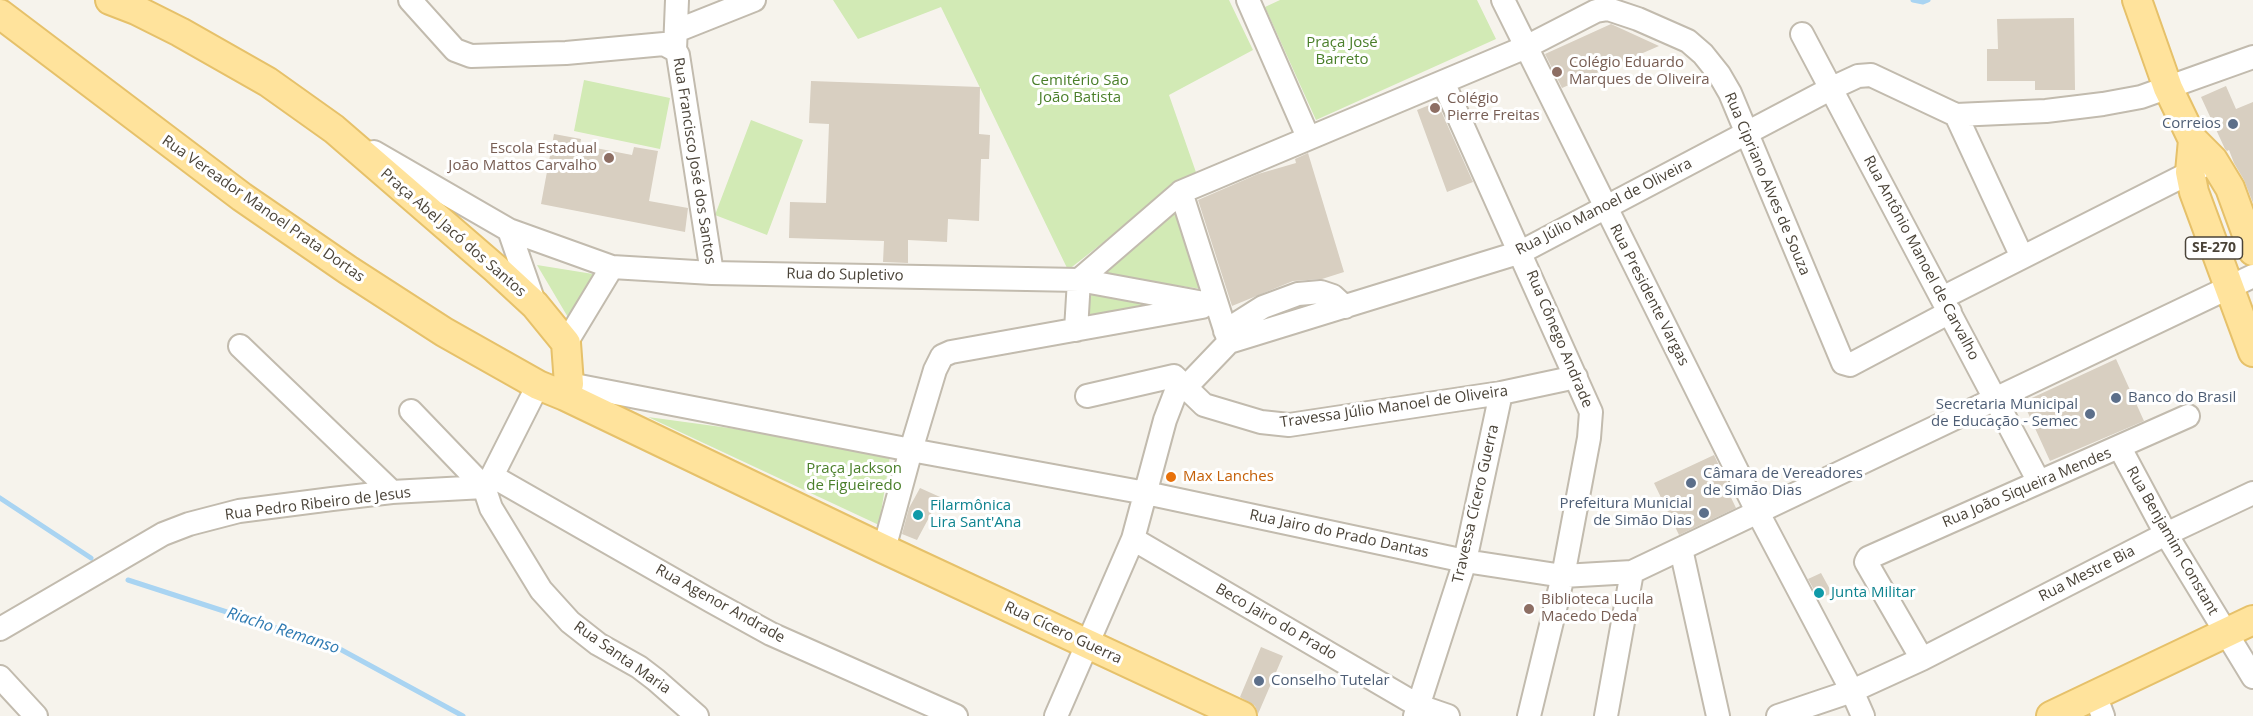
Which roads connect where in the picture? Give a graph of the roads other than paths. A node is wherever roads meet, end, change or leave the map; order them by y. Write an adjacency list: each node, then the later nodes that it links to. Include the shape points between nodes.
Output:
1 (110, 0): 17 (main road, Praça Abel Jacó dos Santos, via 171,28 268,82)
2 (410, 0): 10 (street, via 455,50 471,56 566,53)
3 (677, 0): 10 (street, Rua Francisco José dos Santos)
4 (754, 0): 10 (street)
5 (1248, 0): 19 (street)
6 (1503, 0): 11 (street)
7 (2137, 0): 15 (main road, SE-270)
8 (0, 14): 40 (main road, Rua Vereador Manoel Prata Dortas, via 156,133 338,263 444,332)
9 (1802, 34): 14 (street, Rua Antônio Manoel de Carvalho)
10 (676, 40): 28 (street, Rua Francisco José dos Santos)
11 (1526, 47): 13 (street); 18 (street, Rua Cipriano Alves de Souza, via 1596,11 1621,12 1688,41 1703,54 1730,93); 22 (street, Rua Presidente Vargas)
12 (2253, 57): 15 (street)
13 (1443, 82): 19 (street); 25 (street, Rua Cônego Andrade)
14 (1832, 88): 16 (street, Rua Júlio Manoel de Oliveira, via 1858,76 1871,75); 18 (street, Rua Júlio Manoel de Oliveira); 33 (street, Rua Antônio Manoel de Carvalho)
15 (2168, 88): 16 (street, via 2103,104); 20 (main road, SE-270)
16 (1956, 115): 26 (street)
17 (334, 129): 23 (street, Praça Abel Jacó dos Santos); 31 (main road, Praça Abel Jacó dos Santos)
18 (1746, 133): 22 (street, Rua Júlio Manoel de Oliveira); 33 (street, Rua Cipriano Alves de Souza, via 1845,365)
19 (1308, 137): 21 (street)
20 (2202, 166): 24 (main road, SE-270, via 2230,188); 26 (street); 30 (main road, SE-270, via 2194,192)
21 (1180, 192): 29 (street); 32 (street)
22 (1605, 208): 25 (street, Rua Júlio Manoel de Oliveira); 55 (street, Rua Presidente Vargas)
23 (509, 230): 27 (street, Praça Abel Jacó dos Santos); 31 (street)
24 (2253, 251)
25 (1521, 252): 35 (street, Rua Júlio Manoel de Oliveira, via 1345,307); 39 (street, Rua Cônego Andrade)
26 (2022, 257): 33 (street)
27 (612, 267): 28 (street, Rua do Supletivo); 36 (street)
28 (712, 273): 29 (street, Rua do Supletivo)
29 (1080, 280): 32 (street, Rua do Supletivo); 34 (street)
30 (2241, 282): 38 (main road, SE-270); 45 (street, Rua Jairo do Prado Dantas)
31 (535, 305): 36 (main road, Praça Abel Jacó dos Santos)
32 (1215, 305): 34 (street); 35 (street)
33 (1946, 305): 45 (street, Rua Antônio Manoel de Carvalho)
34 (1076, 330): 49 (street, via 942,356)
35 (1227, 337): 41 (street)
36 (566, 343): 42 (main road)
37 (240, 346): 52 (street)
38 (2253, 352)
39 (1576, 377): 43 (street, Travessa Júlio Manoel de Oliveira); 62 (street, Rua Cônego Andrade, via 1591,412 1591,423)
40 (538, 385): 42 (main road, Rua Vereador Manoel Prata Dortas); 50 (street)
41 (1185, 388): 43 (street, Travessa Júlio Manoel de Oliveira, via 1203,405 1282,425); 44 (street, Travessa Júlio Manoel de Oliveira, via 1174,376); 53 (street, via 1175,394 1165,420)
42 (567, 390): 49 (street); 58 (main road)
43 (1501, 393): 60 (street, Travessa Cícero Guerra)
44 (1087, 396)
45 (1994, 398): 51 (street, Rua Antônio Manoel de Carvalho); 55 (street, Rua Jairo do Prado Dantas)
46 (411, 411): 50 (street)
47 (2188, 416): 48 (street, Rua João Siqueira Mendes)
48 (2120, 448): 51 (street, Rua João Siqueira Mendes); 56 (street, Rua Benjamim Constant)
49 (911, 450): 53 (street, Rua Jairo do Prado Dantas); 58 (street)
50 (488, 482): 52 (street, Rua Pedro Ribeiro de Jesus); 73 (street, Rua Agenor Andrade, via 771,634); 75 (street, Rua Santa Maria, via 495,517 541,590 570,622 598,644 639,667)
51 (2039, 482): 67 (street, Rua João Siqueira Mendes, via 1867,559)
52 (392, 492): 64 (street, Rua Pedro Ribeiro de Jesus, via 240,511 189,524 163,534)
53 (1146, 492): 57 (street); 60 (street, Rua Jairo do Prado Dantas)
54 (2253, 493): 56 (street, Rua Mestre Bia)
55 (1757, 512): 59 (street, Rua Jairo do Prado Dantas); 70 (street, Rua Presidente Vargas)
56 (2166, 534): 65 (street, Rua Benjamim Constant); 67 (street, Rua Mestre Bia)
57 (1133, 538): 66 (street); 72 (street, Beco Jairo do Prado)
58 (884, 549): 66 (main road, Rua Cícero Guerra)
59 (1681, 549): 61 (street, Rua Jairo do Prado Dantas); 81 (street)
60 (1465, 561): 62 (street, Rua Jairo do Prado Dantas); 72 (street, Travessa Cícero Guerra)
61 (1632, 572): 62 (street, Rua Jairo do Prado Dantas); 80 (street)
62 (1563, 576): 79 (street, Rua Cônego Andrade)
63 (2253, 620): 65 (main road)
64 (0, 629)
65 (2226, 634): 69 (street, Rua Benjamim Constant); 71 (main road)
66 (1088, 644): 76 (street); 77 (main road, Rua Cícero Guerra)
67 (1922, 659): 70 (street, Rua Mestre Bia)
68 (0, 677): 74 (street)
69 (2253, 678)
70 (1852, 691): 82 (street, Rua Mestre Bia); 83 (street, Rua Presidente Vargas)
71 (2099, 706): 84 (main road)
72 (1417, 711): 78 (street, Beco Jairo do Prado)
73 (946, 714)
74 (36, 716)
75 (697, 716)
76 (1056, 716)
77 (1242, 716)
78 (1448, 716)
79 (1529, 716)
80 (1606, 716)
81 (1718, 716)
82 (1778, 716)
83 (1863, 716)
84 (2051, 716)

